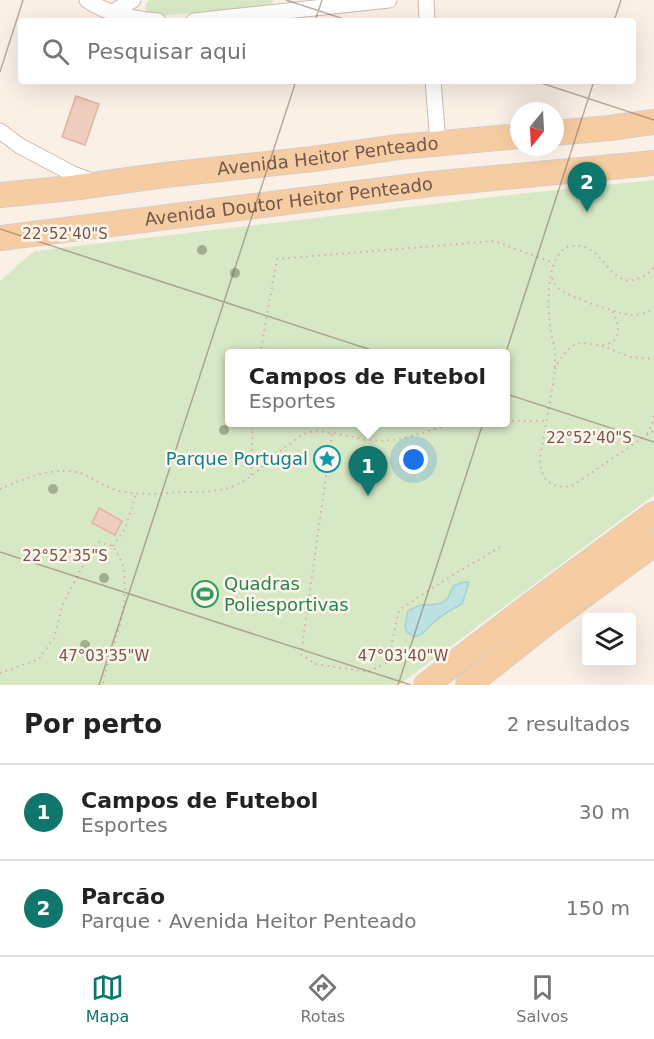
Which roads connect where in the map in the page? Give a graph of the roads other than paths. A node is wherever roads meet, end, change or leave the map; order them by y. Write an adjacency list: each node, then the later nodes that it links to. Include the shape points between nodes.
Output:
1 (87, 0): 6 (street)
2 (133, 0): 6 (street)
3 (389, 0): 5 (street)
4 (426, 0): 9 (street)
5 (281, 6): 8 (street)
6 (113, 12): 7 (street)
7 (136, 18)
8 (211, 18)
9 (427, 18)
10 (433, 84): 15 (street)
11 (654, 122): 13 (main road)
12 (0, 131): 17 (street, via 20,146 91,182)
13 (564, 132)
14 (510, 137): 15 (main road, Avenida Heitor Penteado)
15 (438, 144): 17 (main road, Avenida Heitor Penteado)
16 (654, 163): 19 (main road, Avenida Doutor Heitor Penteado, via 378,191)
17 (126, 181): 18 (main road)
18 (8, 195): 19 (main road, via 31,217)
19 (27, 234): 20 (main road, Avenida Doutor Heitor Penteado)
20 (0, 238)
21 (654, 514): 23 (main road)
22 (654, 544): 24 (main road)
23 (426, 685)
24 (468, 685)

